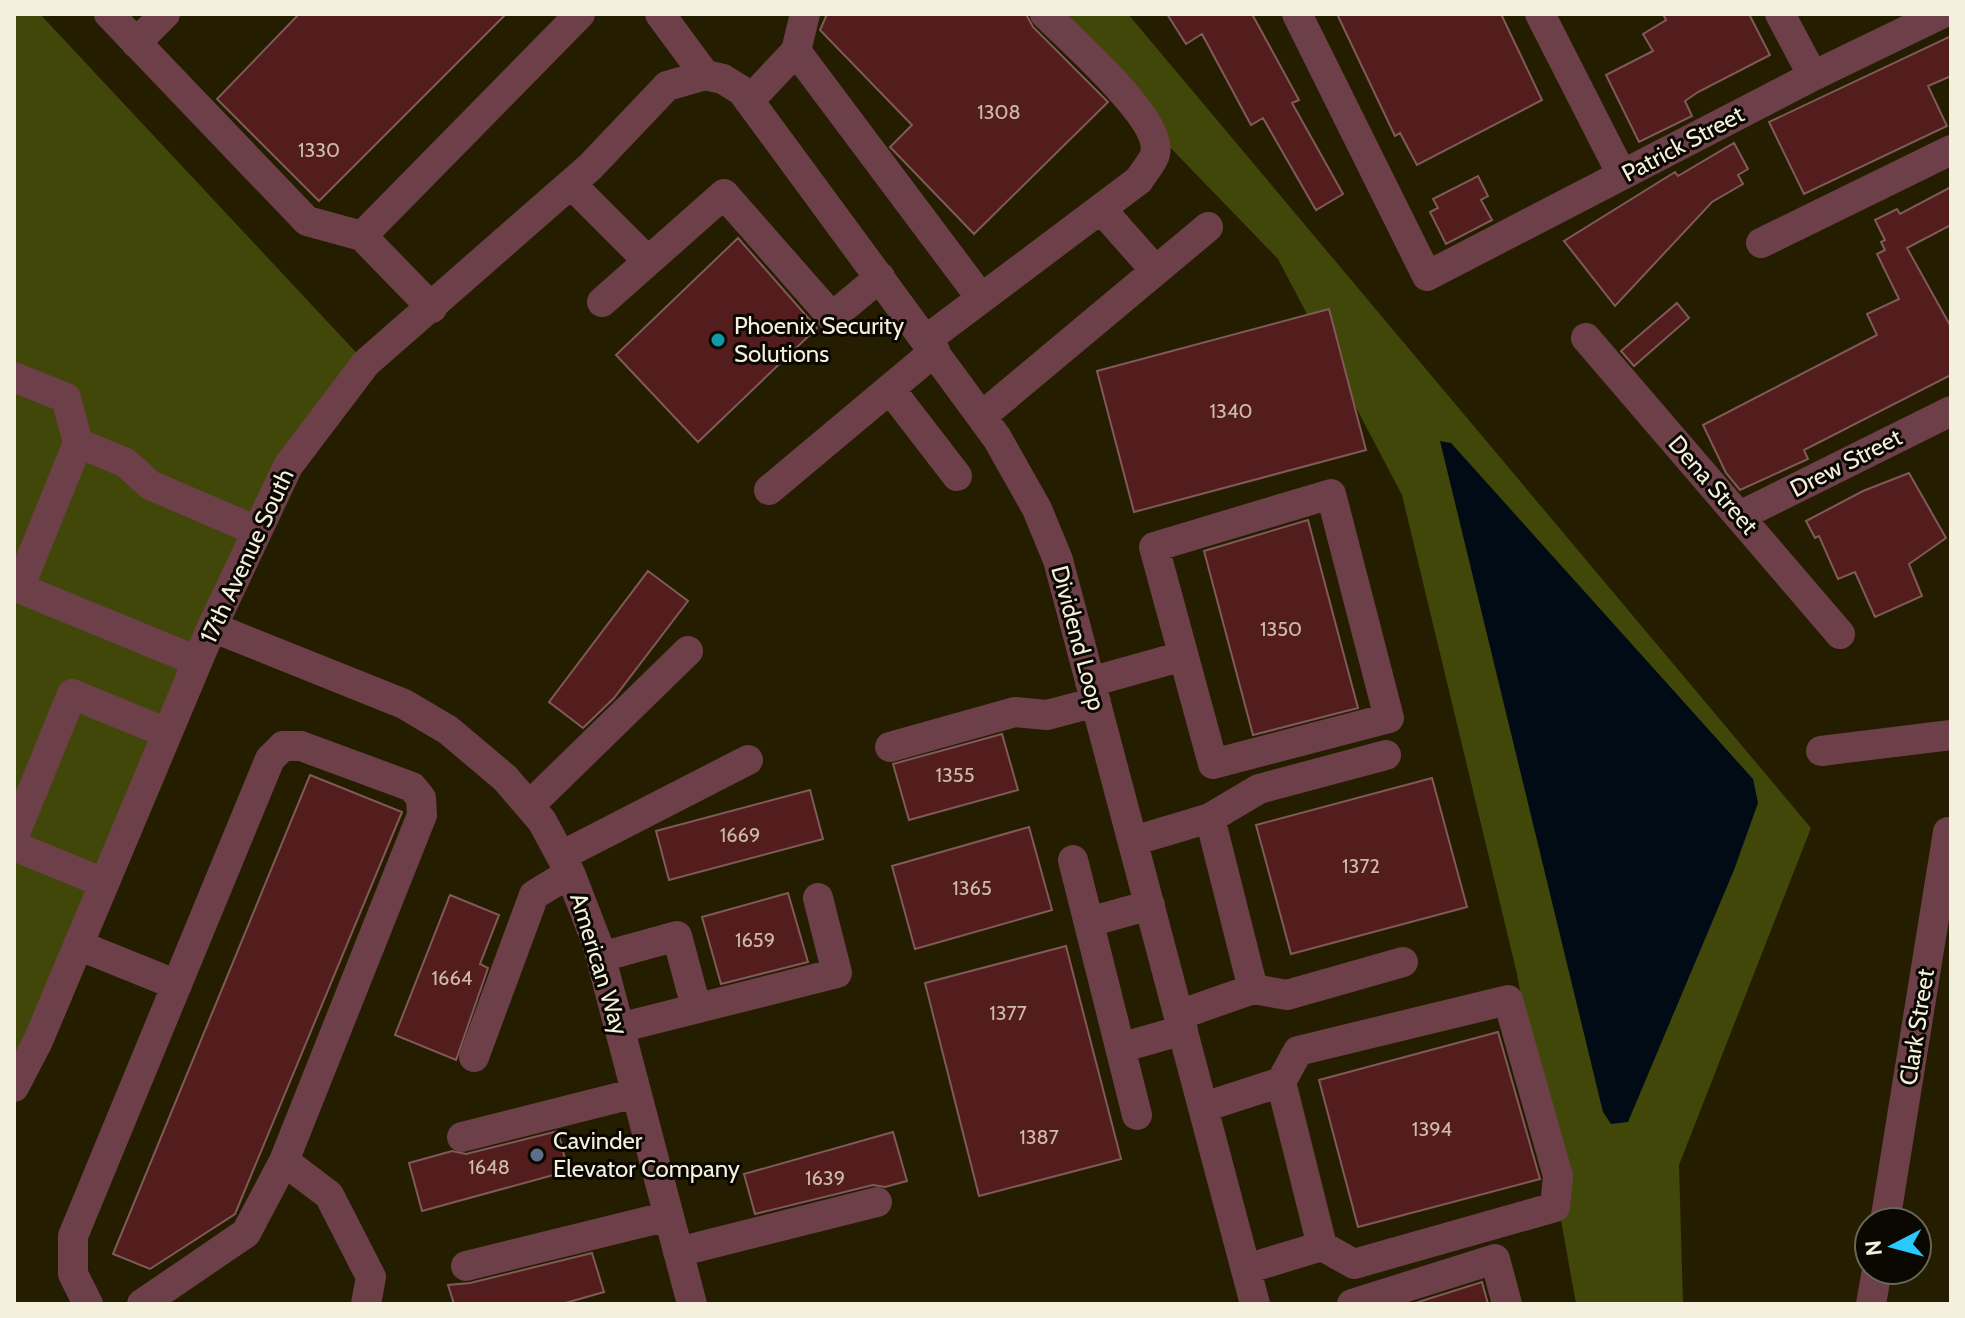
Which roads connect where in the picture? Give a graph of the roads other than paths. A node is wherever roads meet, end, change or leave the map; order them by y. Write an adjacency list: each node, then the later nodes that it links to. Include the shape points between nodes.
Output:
1 (109, 14): 11 (street)
2 (165, 14): 11 (street)
3 (580, 14): 21 (street)
4 (660, 14): 13 (street)
5 (805, 14): 12 (street)
6 (1045, 14): 19 (street, via 1141,113 1153,136 1156,153 1139,180)
7 (1297, 14): 17 (street, Patrick Street, via 1427,276)
8 (1540, 14): 17 (street)
9 (1780, 14): 14 (street)
10 (1941, 14): 14 (street, Patrick Street)
11 (136, 43): 21 (street, via 307,221)
12 (796, 51): 15 (street); 26 (street)
13 (705, 75): 15 (street, Dividend Loop, via 723,79); 18 (street, 17th Avenue South, via 667,86)
14 (1813, 76): 17 (street, Patrick Street)
15 (749, 101): 25 (street, Dividend Loop)
16 (1951, 150): 22 (street)
17 (1622, 175)
18 (571, 184): 23 (street); 28 (street, 17th Avenue South)
19 (1101, 209): 24 (street); 26 (street)
20 (1208, 227): 24 (street)
21 (362, 236): 28 (street)
22 (1761, 243)
23 (648, 261): 25 (street, via 724,194 832,317); 27 (street)
24 (1155, 270): 34 (street)
25 (880, 277): 30 (street, Dividend Loop)
26 (981, 298): 30 (street)
27 (602, 302)
28 (432, 308): 39 (street, 17th Avenue South, via 366,363 288,466)
29 (1586, 338): 38 (street, Dena Street)
30 (931, 345): 32 (street); 34 (street, Dividend Loop)
31 (14, 377): 35 (street, via 66,398)
32 (890, 389): 36 (street); 37 (street)
33 (1951, 411): 38 (street, Drew Street)
34 (982, 416): 45 (street, Dividend Loop, via 1037,509 1058,560)
35 (78, 443): 39 (street, via 126,463 150,485); 44 (street, via 19,588)
36 (957, 476)
37 (769, 490)
38 (1740, 516): 41 (street, Dena Street)
39 (257, 531): 40 (street, 17th Avenue South)
40 (212, 627): 44 (street, 17th Avenue South); 52 (street, American Way, via 404,704 448,730)
41 (1840, 634)
42 (688, 651): 52 (street)
43 (1183, 656): 43 (street, via 1154,547 1331,494 1389,718 1213,764); 45 (street)
44 (197, 661): 46 (street, 17th Avenue South)
45 (1093, 692): 48 (street, via 1047,715 1015,712); 56 (street, Dividend Loop)
46 (167, 733): 55 (street, via 72,694); 60 (street, 17th Avenue South)
47 (1951, 735): 49 (street)
48 (890, 747)
49 (1821, 751)
50 (1386, 755): 53 (street, via 1259,789)
51 (748, 760): 59 (street)
52 (529, 806): 59 (street, American Way)
53 (1210, 818): 56 (street); 69 (street)
54 (1948, 832): 64 (street, Clark Street)
55 (14, 836)
56 (1133, 841): 62 (street, Dividend Loop)
57 (14, 846): 60 (street)
58 (1073, 860): 63 (street)
59 (566, 864): 66 (street, American Way); 74 (street, via 534,895)
60 (104, 883): 65 (street, 17th Avenue South)
61 (818, 898): 70 (street, via 837,973)
62 (1150, 905): 63 (street); 71 (street, Dividend Loop)
63 (1089, 922): 73 (street)
64 (1941, 936): 83 (street, Clark Street)
65 (78, 945): 68 (street); 76 (street, 17th Avenue South)
66 (601, 957): 70 (street, via 677,936); 72 (street, American Way)
67 (1403, 962): 69 (street, via 1287,995)
68 (177, 985): 81 (street, via 270,759 283,746 301,746 412,787 421,798 422,815); 89 (street, via 73,1236 73,1274)
69 (1253, 989): 71 (street)
70 (696, 1007): 72 (street)
71 (1181, 1022): 73 (street); 78 (street, Dividend Loop)
72 (619, 1028): 77 (street, American Way)
73 (1120, 1048): 79 (street)
74 (474, 1057)
75 (1281, 1082): 78 (street); 85 (street); 85 (street, via 1298,1051 1508,1000 1558,1176 1555,1207 1354,1264)
76 (14, 1087)
77 (636, 1093): 80 (street); 84 (street, American Way)
78 (1204, 1107): 88 (street, Dividend Loop)
79 (1137, 1115)
80 (462, 1137)
81 (284, 1161): 90 (street, via 246,1233); 91 (street, via 329,1195 371,1277)
82 (877, 1202): 86 (street)
83 (1888, 1206)
84 (669, 1216): 86 (street, American Way); 87 (street)
85 (1322, 1246): 88 (street)
86 (678, 1252): 92 (street, American Way)
87 (466, 1266)
88 (1246, 1269): 93 (street, Dividend Loop)
89 (88, 1304)
90 (142, 1304)
91 (366, 1304)
92 (692, 1304)
93 (1255, 1304)
94 (1352, 1304): 95 (street, via 1495,1259)
95 (1507, 1304)

